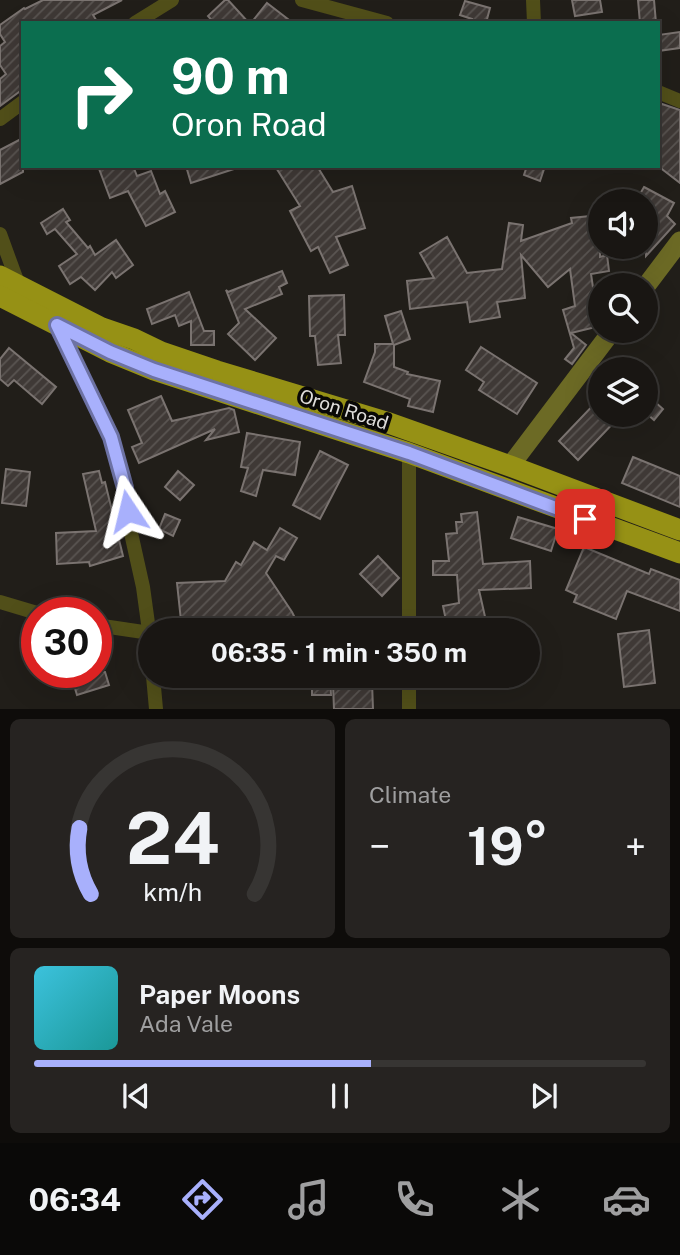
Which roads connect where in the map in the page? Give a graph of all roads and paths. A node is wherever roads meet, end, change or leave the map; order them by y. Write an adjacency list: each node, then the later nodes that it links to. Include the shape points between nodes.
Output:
1 (172, 0): 4 (street)
2 (302, 0): 5 (street)
3 (533, 0): 6 (street)
4 (138, 21)
5 (380, 21)
6 (534, 21)
7 (660, 93): 8 (street)
8 (680, 101)
9 (21, 103): 10 (street)
10 (0, 119)
11 (0, 234): 15 (street)
12 (680, 241): 13 (street)
13 (656, 273)
14 (0, 276): 15 (highway, Oron Road)
15 (19, 286): 20 (highway, Oron Road, via 161,352)
16 (0, 296): 17 (highway, Oron Road)
17 (57, 325): 19 (highway, Oron Road, via 154,370); 25 (street, via 111,437 125,488)
18 (603, 343): 20 (street)
19 (409, 453): 22 (highway, Oron Road); 26 (street)
20 (510, 466): 21 (highway, Oron Road)
21 (680, 530)
22 (680, 553)
23 (0, 602): 24 (street)
24 (21, 608)
25 (148, 618)
26 (409, 618)
27 (112, 627): 28 (street)
28 (138, 631)
29 (154, 688): 31 (street)
30 (409, 688): 32 (street)
31 (156, 709)
32 (409, 709)

